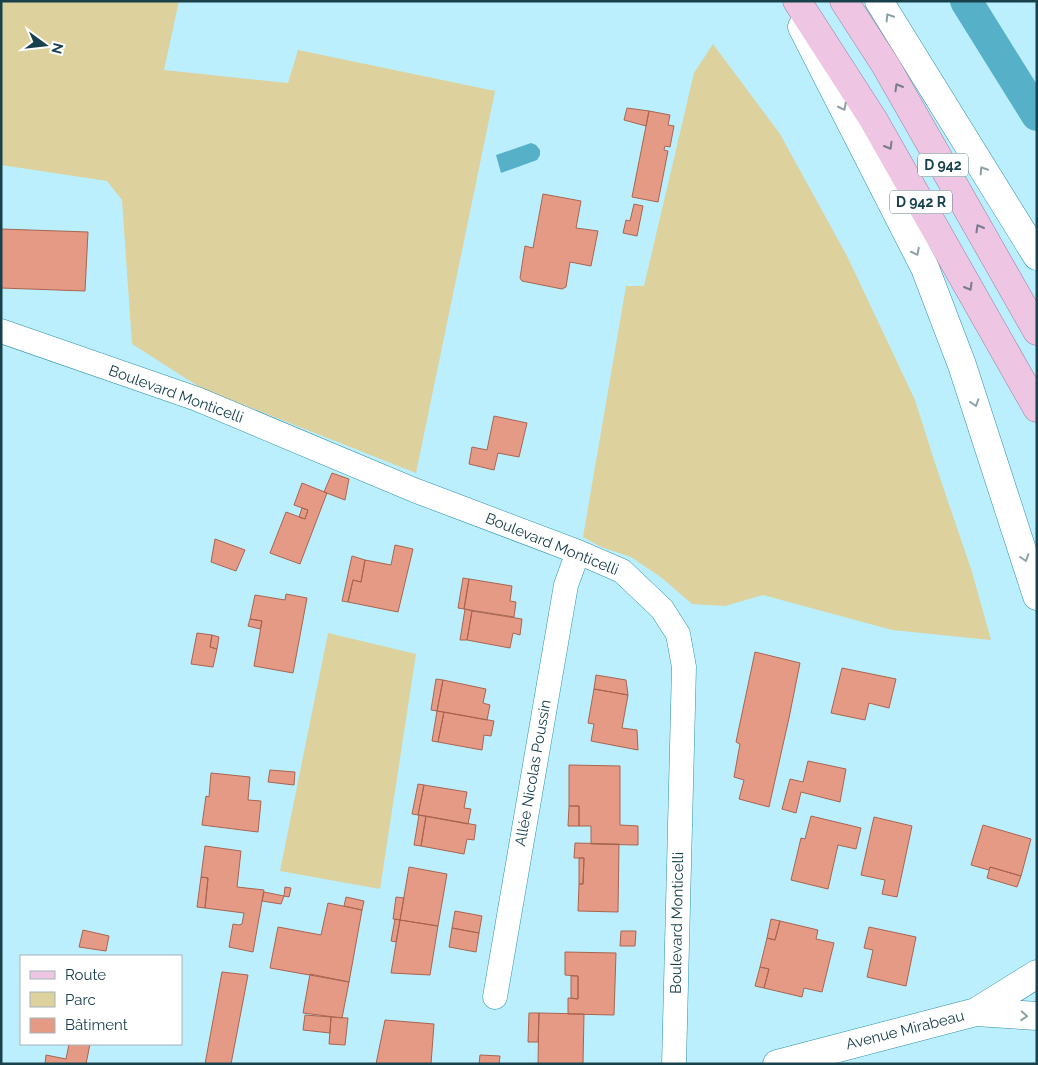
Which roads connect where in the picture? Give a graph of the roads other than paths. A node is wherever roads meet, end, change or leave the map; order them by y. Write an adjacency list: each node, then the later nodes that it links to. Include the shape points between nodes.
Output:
1 (789, 1): 10 (main road, one-way to 10, via 924,268 962,365)
2 (797, 1): 8 (main road, D 942 R, one-way to 8, via 874,119)
3 (844, 1): 7 (main road, D 942, one-way to 3, via 886,66)
4 (879, 1): 5 (main road, one-way to 4)
5 (1037, 256)
6 (1, 331): 9 (street, Boulevard Monticelli, via 197,399 414,490)
7 (1037, 331)
8 (1037, 408)
9 (578, 552): 12 (street, Allée Nicolas Poussin, via 566,585); 15 (street, Boulevard Monticelli, via 622,571 662,609 678,634 684,667)
10 (1037, 596)
11 (1037, 974): 13 (main road)
12 (495, 997)
13 (976, 1012): 14 (main road, one-way to 14); 16 (main road, Avenue Mirabeau)
14 (1037, 1016)
15 (674, 1064)
16 (777, 1064)

